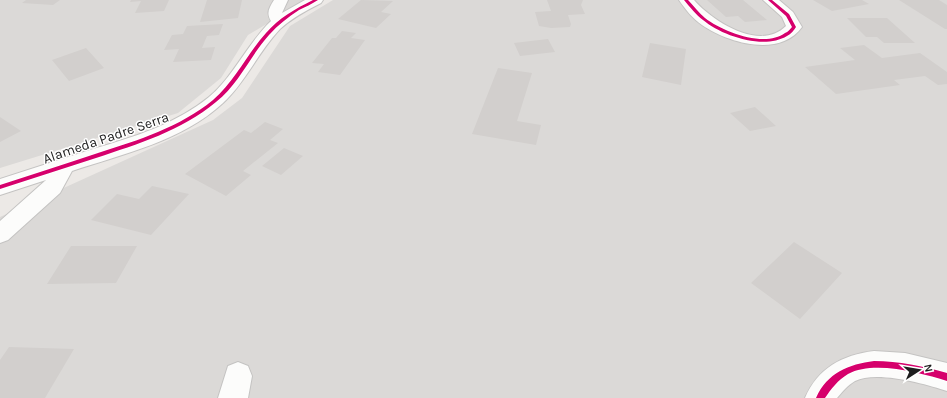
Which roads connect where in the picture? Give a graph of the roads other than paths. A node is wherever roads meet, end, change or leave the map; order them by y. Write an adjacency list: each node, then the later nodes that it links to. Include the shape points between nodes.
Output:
1 (281, 0): 5 (street, via 274,10)
2 (316, 0): 5 (street, Alameda Padre Serra)
3 (686, 0): 4 (street, via 707,22 721,31 761,40 783,36 794,27 788,15)
4 (770, 0)
5 (279, 22): 6 (street, Alameda Padre Serra, via 258,46 233,82 216,100 195,116 153,136)
6 (64, 166): 7 (street, Alameda Padre Serra); 8 (street, via 52,188)
7 (0, 187)
8 (0, 234)
9 (947, 377): 10 (street, via 907,367 868,364 850,368 835,378)
10 (820, 398)

